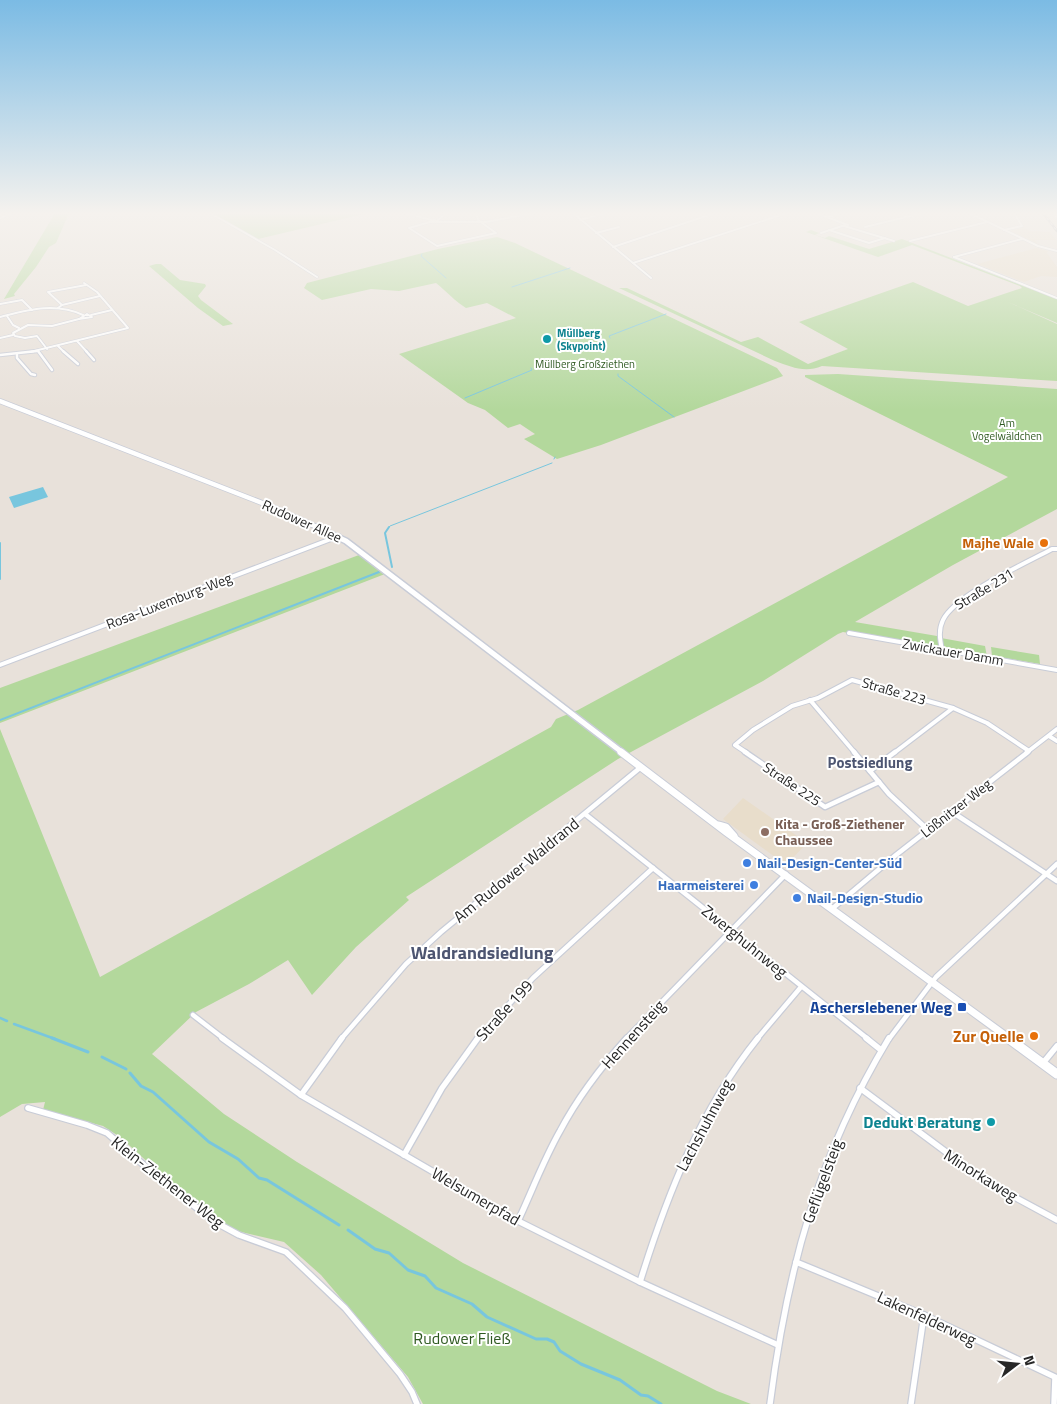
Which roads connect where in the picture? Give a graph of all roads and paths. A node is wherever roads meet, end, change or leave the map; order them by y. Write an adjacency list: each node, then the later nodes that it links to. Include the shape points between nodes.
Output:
1 (1008, 279): 3 (street)
2 (100, 296): 5 (street); 5 (street, via 85,284 47,292); 8 (street)
3 (1057, 298)
4 (0, 304): 7 (street, via 22,299)
5 (62, 305): 6 (street)
6 (58, 308): 7 (street); 9 (street)
7 (32, 310): 10 (street)
8 (112, 310): 11 (street); 17 (street, via 128,328)
9 (83, 315): 11 (street); 13 (street)
10 (7, 316): 12 (street); 14 (street)
11 (92, 316): 13 (street, via 86,320)
12 (0, 317)
13 (79, 319): 14 (street, via 52,326 36,324)
14 (19, 328): 15 (street)
15 (13, 335): 16 (street); 19 (street, via 21,338 37,336)
16 (0, 338)
17 (77, 341): 18 (street); 23 (street)
18 (58, 346): 19 (street); 24 (street)
19 (47, 349): 20 (street)
20 (38, 351): 22 (street); 25 (street)
21 (0, 355): 22 (street)
22 (17, 355): 26 (street)
23 (94, 360)
24 (78, 364)
25 (52, 370)
26 (35, 375)
27 (0, 402): 28 (street, Rudower Allee, via 275,508)
28 (338, 536): 32 (street, Rosa-Luxemburg-Weg); 41 (street, Rudower Allee)
29 (1057, 550): 31 (street, Straße 231, via 1052,549 949,610 938,634)
30 (849, 633): 31 (street, Zwickauer Damm)
31 (942, 650): 33 (street, Zwickauer Damm)
32 (0, 665)
33 (1057, 670)
34 (810, 700): 35 (street, Straße 223, via 857,680); 39 (street, Straße 223, via 753,730); 42 (street)
35 (953, 708): 40 (street, Straße 223, via 986,723); 42 (street)
36 (1057, 729): 37 (street, Lößnitzer Weg)
37 (1049, 736): 38 (street); 40 (street, Lößnitzer Weg)
38 (1057, 741)
39 (735, 745): 43 (street, Straße 225, via 825,807)
40 (1029, 751): 44 (street, Lößnitzer Weg)
41 (641, 767): 45 (street, Am Rudower Waldrand); 49 (street, Rudower Allee)
42 (870, 771): 43 (street)
43 (879, 782): 46 (street)
44 (952, 812): 46 (street, Lößnitzer Weg); 50 (street)
45 (585, 814): 48 (street, Zwerghuhnweg); 62 (street, Am Rudower Waldrand, via 406,964 344,1034)
46 (928, 830): 52 (street, Lößnitzer Weg)
47 (1057, 864): 50 (street)
48 (653, 868): 53 (street, Zwerghuhnweg); 64 (street, Straße 199, via 503,1008 468,1052)
49 (786, 874): 52 (street, Rudower Allee); 53 (street, Hennensteig)
50 (1046, 874): 51 (street); 54 (street)
51 (1057, 881)
52 (834, 908): 54 (street, Rudower Allee)
53 (731, 931): 55 (street, Zwerghuhnweg); 66 (street, Hennensteig, via 638,1026 592,1080 559,1132)
54 (932, 982): 58 (street, Geflügelsteig); 59 (street, Rudower Allee)
55 (801, 987): 58 (street, Zwerghuhnweg); 68 (street, Lachshuhnweg, via 751,1046 706,1117 680,1168)
56 (193, 1015): 62 (street, Welsumerpfad)
57 (1057, 1046): 59 (street)
58 (881, 1050): 61 (street, Geflügelsteig)
59 (1043, 1064): 60 (street, Rudower Allee)
60 (1057, 1074)
61 (860, 1088): 65 (street, Minorkaweg, via 985,1181); 67 (street, Geflügelsteig, via 822,1174)
62 (301, 1095): 64 (street, Welsumerpfad)
63 (28, 1108): 72 (street, Klein-Ziethener Weg, via 106,1133 215,1222 292,1256 345,1308 400,1374)
64 (404, 1154): 66 (street, Welsumerpfad)
65 (1057, 1220)
66 (518, 1222): 68 (street, Welsumerpfad)
67 (796, 1262): 69 (street, Lakenfelderweg); 70 (street, Geflügelsteig)
68 (640, 1282): 70 (street, Welsumerpfad)
69 (924, 1315): 71 (street, Lakenfelderweg); 74 (street)
70 (778, 1345): 73 (street, Geflügelsteig)
71 (1056, 1378): 75 (street)
72 (417, 1404)
73 (770, 1404)
74 (911, 1404)
75 (1054, 1404)

